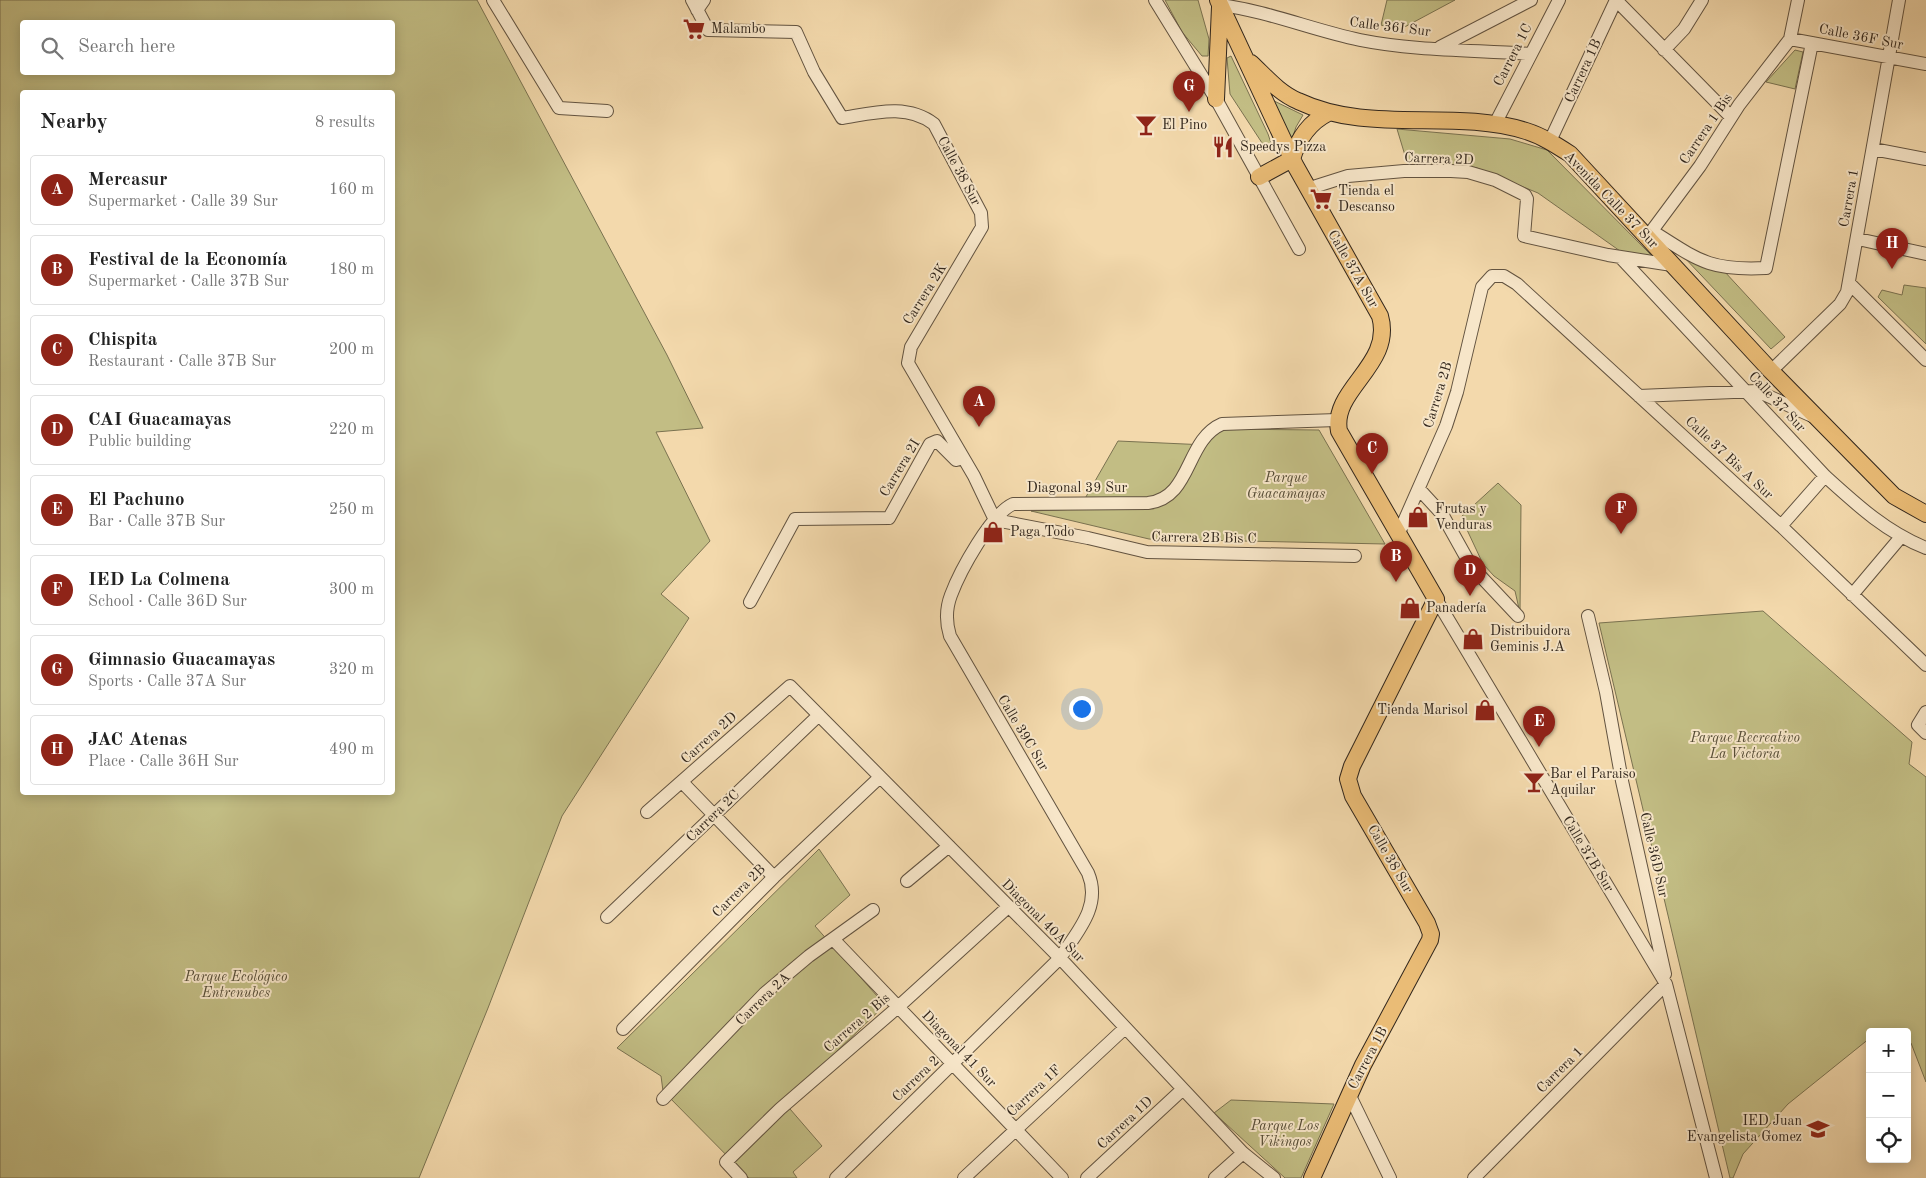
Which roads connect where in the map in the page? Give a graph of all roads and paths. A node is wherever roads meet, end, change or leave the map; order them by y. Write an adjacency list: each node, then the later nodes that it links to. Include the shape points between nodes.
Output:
1 (493, 0): 20 (street, via 559,108)
2 (1155, 0): 19 (street)
3 (1531, 0): 13 (street)
4 (1559, 0): 15 (street, Carrera 1C)
5 (1616, 0): 14 (street); 24 (street, Carrera 1B)
6 (1702, 0): 14 (street, via 1684,29)
7 (1798, 0): 11 (street)
8 (1898, 0): 16 (street, Carrera 1)
9 (1219, 2): 13 (street, Calle 36I Sur, via 1361,40); 17 (main road, Avenida Calle 37 Sur); 19 (main road)
10 (698, 3): 32 (street, Calle 38 Sur, via 708,30 796,32 814,72 842,118 901,110 924,116 934,124 981,213 982,227)
11 (1790, 39): 12 (street, Calle 36F Sur); 22 (street, Carrera 1 Bis)
12 (1812, 43): 16 (street, Calle 36F Sur); 30 (street, via 1766,268 1738,270 1710,265)
13 (1439, 48): 15 (street, Calle 36I Sur)
14 (1664, 50): 22 (street)
15 (1530, 54): 23 (street, Carrera 1C)
16 (1889, 57): 18 (street, Calle 36F Sur); 25 (street, Carrera 1)
17 (1245, 58): 21 (main road, Avenida Calle 37 Sur, via 1282,93); 27 (main road, Calle 37A Sur)
18 (1926, 64)
19 (1216, 99): 28 (street)
20 (607, 110)
21 (1328, 113): 23 (main road, Avenida Calle 37 Sur, via 1357,118); 27 (main road, via 1309,125)
22 (1731, 117): 30 (street, Carrera 1 Bis)
23 (1495, 124): 24 (main road, Avenida Calle 37 Sur, via 1526,131)
24 (1550, 142): 30 (main road, Avenida Calle 37 Sur, via 1570,154)
25 (1873, 149): 26 (street); 31 (street, Carrera 1)
26 (1926, 159)
27 (1292, 160): 28 (main road); 29 (main road, Calle 37A Sur)
28 (1259, 177): 33 (street)
29 (1307, 189): 35 (street, Carrera 2D, via 1348,176 1404,171 1468,172 1495,180 1524,195 1527,200 1524,236); 44 (main road, Calle 37A Sur, via 1380,316 1383,328 1376,355 1342,407)
30 (1650, 234): 36 (main road, Avenida Calle 37 Sur)
31 (1858, 239): 34 (street); 38 (street, Carrera 1)
32 (972, 247): 45 (street, Carrera 2K, via 918,334 908,359 911,370)
33 (1299, 249)
34 (1926, 254)
35 (1621, 258): 36 (street); 41 (street, Calle 37 Sur)
36 (1672, 265): 40 (main road, Avenida Calle 37 Sur)
37 (1507, 277): 42 (street, Calle 37 Bis A Sur); 47 (street, Carrera 2B, via 1492,276 1482,287 1457,392)
38 (1850, 284): 39 (street); 40 (street, Carrera 1, via 1840,304)
39 (1926, 360)
40 (1772, 371): 43 (main road, Avenida Calle 37 Sur)
41 (1744, 390): 42 (street); 43 (street, via 1757,391); 46 (street, Calle 37 Sur)
42 (1639, 396): 50 (street, Calle 37 Bis A Sur)
43 (1818, 419): 48 (main road, Avenida Calle 37 Sur, via 1894,496)
44 (1338, 420): 49 (street, Diagonal 39 Sur, via 1227,423 1201,440 1178,485 1166,498 1148,503 1025,502 1005,508); 51 (main road, Calle 37B Sur, via 1342,438)
45 (963, 458): 49 (street); 57 (street, Carrera 2I, via 956,460 938,441 930,444 888,518 794,519)
46 (1825, 476): 50 (street); 52 (street, Calle 37 Sur, via 1857,506)
47 (1419, 489): 51 (street, Carrera 2B); 58 (street, via 1442,514 1471,566)
48 (1926, 514)
49 (995, 520): 54 (street, Carrera 2B Bis C, via 1147,552); 77 (street, Calle 39C Sur, via 951,595 947,628 953,644 1091,880 1094,898 1091,909)
50 (1781, 526): 55 (street, Calle 37 Bis A Sur)
51 (1398, 535): 56 (main road, Calle 37B Sur)
52 (1900, 538): 53 (street, Calle 37 Sur); 55 (street)
53 (1926, 548)
54 (1355, 556)
55 (1852, 595): 60 (street, Calle 37 Bis A Sur)
56 (1436, 599): 76 (main road, Calle 38 Sur, via 1348,778 1353,796 1427,923); 78 (street, Calle 37B Sur)
57 (750, 602)
58 (1518, 616)
59 (1588, 616): 78 (street, Calle 36D Sur)
60 (1926, 665)
61 (790, 686): 63 (street, Diagonal 40A Sur); 66 (street, Carrera 2D)
62 (1926, 712): 64 (street)
63 (819, 715): 65 (street, Diagonal 40A Sur); 68 (street, Carrera 2C)
64 (1922, 729)
65 (880, 777): 69 (street, Diagonal 40A Sur); 70 (street, Carrera 2B)
66 (682, 782): 67 (street, Carrera 2D); 68 (street)
67 (647, 812)
68 (715, 814): 70 (street); 74 (street, Carrera 2C)
69 (949, 846): 71 (street); 72 (street, Diagonal 40A Sur)
70 (774, 877): 81 (street, Carrera 2B)
71 (907, 881)
72 (1008, 906): 77 (street, Diagonal 40A Sur); 79 (street, Carrera 2 Bis)
73 (873, 910): 75 (street, Carrera 2A)
74 (607, 917)
75 (834, 940): 79 (street, Diagonal 41 Sur); 85 (street, Carrera 2A, via 809,956 765,993)
76 (1430, 940): 84 (main road, Carrera 1B)
77 (1060, 958): 80 (street, Diagonal 40A Sur); 82 (street, Carrera 2)
78 (1666, 984): 97 (street, Carrera 1); 98 (street, Calle 37B Sur)
79 (898, 1008): 82 (street, Diagonal 41 Sur); 88 (street, Carrera 2 Bis, via 780,1109 726,1162)
80 (1125, 1028): 83 (street, Diagonal 40A Sur); 86 (street, Carrera 1F)
81 (623, 1029)
82 (953, 1064): 86 (street, Diagonal 41 Sur); 89 (street, Carrera 2)
83 (1183, 1089): 87 (street, Diagonal 40A Sur); 92 (street, Carrera 1D)
84 (1349, 1094): 95 (main road, Carrera 1B); 96 (street)
85 (662, 1099)
86 (1015, 1130): 90 (street, Carrera 1F); 91 (street, Diagonal 41 Sur)
87 (1243, 1153): 93 (street); 94 (street, Diagonal 40A Sur)
88 (741, 1178)
89 (836, 1178)
90 (964, 1178)
91 (1062, 1178)
92 (1087, 1178)
93 (1215, 1178)
94 (1274, 1178)
95 (1312, 1178)
96 (1390, 1178)
97 (1474, 1178)
98 (1716, 1178)

